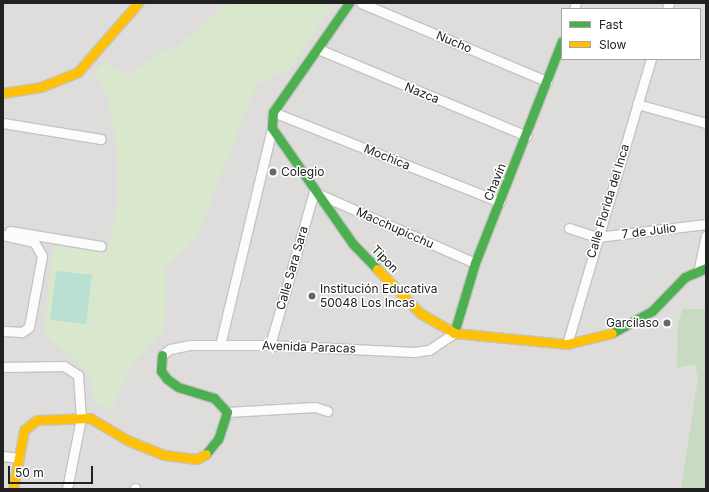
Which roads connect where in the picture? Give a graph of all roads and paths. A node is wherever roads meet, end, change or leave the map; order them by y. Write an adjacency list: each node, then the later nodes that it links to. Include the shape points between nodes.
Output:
1 (138, 3): 8 (street, via 78,72 41,87)
2 (349, 3): 5 (street)
3 (361, 3): 7 (street, Nucho)
4 (561, 44): 7 (street, Chavín)
5 (318, 49): 10 (street); 14 (street, Nazca)
6 (651, 60): 9 (street, Calle Florida del Inca)
7 (547, 81): 14 (street, Chavín)
8 (3, 92)
9 (637, 104): 12 (street); 23 (street, Calle Florida del Inca)
10 (273, 112): 13 (street); 17 (street, Mochica)
11 (3, 123): 15 (street)
12 (706, 123)
13 (272, 128): 16 (street, Tipon); 30 (street)
14 (527, 136): 17 (street, Chavín)
15 (101, 139)
16 (314, 192): 25 (street, Macchupicchu); 28 (street, Tipon, via 353,244 420,313); 31 (street, Calle Sara Sara)
17 (500, 202): 25 (street, Chavín)
18 (706, 224): 23 (street, 7 de Julio)
19 (569, 228): 23 (street, 7 de Julio)
20 (3, 230): 24 (street)
21 (3, 235): 27 (street, via 34,242 42,256 29,327 22,332)
22 (706, 236): 26 (street)
23 (597, 237): 29 (street, Calle Florida del Inca)
24 (100, 246)
25 (476, 263): 28 (street, Chavín)
26 (702, 268): 29 (street, Tipon, via 685,277 652,311 611,333)
27 (3, 331)
28 (454, 333): 29 (street, Tipon); 31 (street, Avenida Paracas, via 429,350 414,352)
29 (567, 344)
30 (220, 345): 31 (street, Avenida Paracas); 34 (street, Avenida Paracas, via 190,345 170,349 162,355 161,371 178,387 214,398)
31 (270, 345)
32 (3, 367): 35 (street, via 53,365 74,369 81,386)
33 (327, 411): 34 (street, via 315,407)
34 (227, 412): 35 (street, via 218,439 197,459 164,455 127,440 95,419)
35 (81, 418): 37 (street, via 30,424 21,440); 39 (street)
36 (3, 456): 37 (street)
37 (19, 458): 38 (street)
38 (13, 489)
39 (67, 489)

